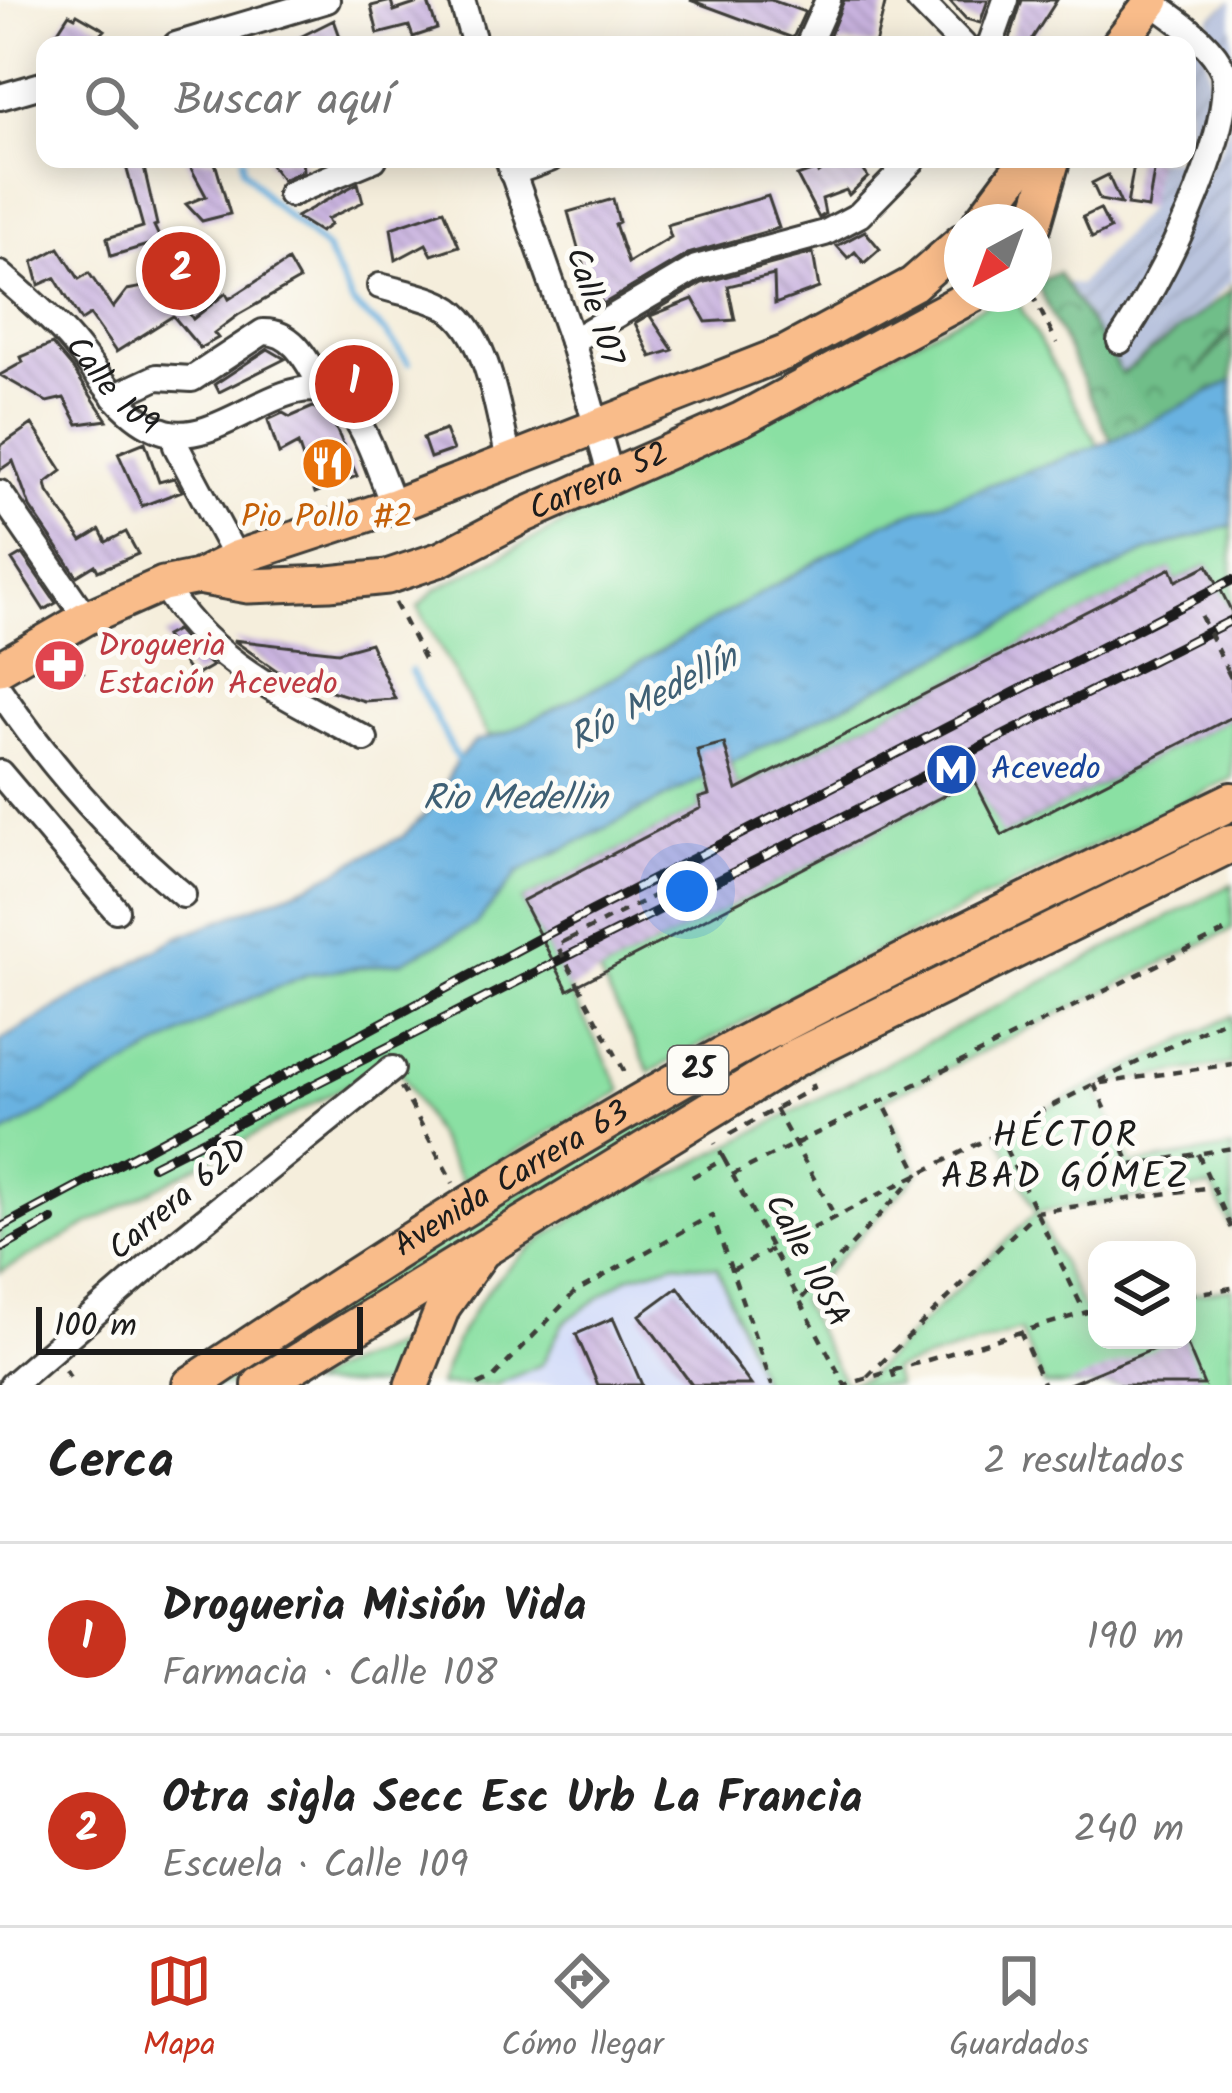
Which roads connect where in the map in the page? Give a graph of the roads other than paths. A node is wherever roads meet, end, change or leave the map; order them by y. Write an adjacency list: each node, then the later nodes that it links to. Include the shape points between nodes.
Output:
1 (327, 0): 7 (street)
2 (462, 0): 8 (street)
3 (828, 0): 9 (street)
4 (919, 0): 10 (street)
5 (1006, 0): 11 (street)
6 (1152, 1): 12 (main road); 14 (street)
7 (206, 36)
8 (472, 36)
9 (812, 36)
10 (954, 36)
11 (993, 36)
12 (1125, 36)
13 (1196, 36): 30 (street, via 1225,73 1227,132 1199,207)
14 (1196, 36)
15 (36, 87): 16 (street)
16 (0, 97)
17 (352, 168): 22 (street)
18 (511, 168): 29 (street, Calle 107)
19 (905, 168): 29 (street, via 859,215 825,233 696,268)
20 (1022, 168): 23 (main road)
21 (1051, 168): 24 (main road)
22 (290, 194)
23 (1004, 204)
24 (1040, 204)
25 (944, 257): 33 (main road, Carrera 52, via 913,284 787,352)
26 (0, 274): 32 (street, Calle 109, via 68,338)
27 (380, 286): 35 (street, via 445,306 466,322)
28 (944, 311): 36 (main road, Carrera 52, via 742,419)
29 (572, 341): 33 (street, Calle 107)
30 (1120, 341)
31 (318, 389): 32 (street, Calle 109, via 189,434 143,422); 32 (street, via 286,337 263,332 192,379 157,377); 38 (street, via 353,414)
32 (114, 397)
33 (596, 428): 35 (main road, Carrera 52); 36 (street, Calle 107)
34 (176, 446): 40 (street)
35 (509, 460): 38 (main road, Carrera 52); 39 (main road)
36 (610, 477): 39 (main road, Carrera 52)
37 (0, 493): 43 (street)
38 (394, 506): 40 (main road, Carrera 52)
39 (525, 515): 41 (main road, Carrera 52, via 387,577 248,586)
40 (236, 557): 41 (main road, Carrera 52)
41 (198, 577): 42 (main road, Carrera 52)
42 (163, 584): 43 (main road, Carrera 52); 46 (street, via 215,650)
43 (86, 618): 44 (main road, Carrera 52)
44 (0, 668)
45 (0, 691): 50 (street, via 79,798)
46 (365, 739)
47 (0, 773): 51 (street)
48 (1232, 801): 55 (highway, Avenida Carrera 63 / 25, via 690,1075)
49 (1232, 843): 53 (highway, Avenida Carrera 63 / 25, via 795,1058)
50 (183, 895)
51 (116, 910)
52 (392, 1069): 54 (street, Carrera 62D)
53 (491, 1243): 56 (highway, Avenida Carrera 63 / 25); 57 (main road, via 442,1307)
54 (12, 1385)
55 (191, 1385)
56 (261, 1385)
57 (412, 1385)

